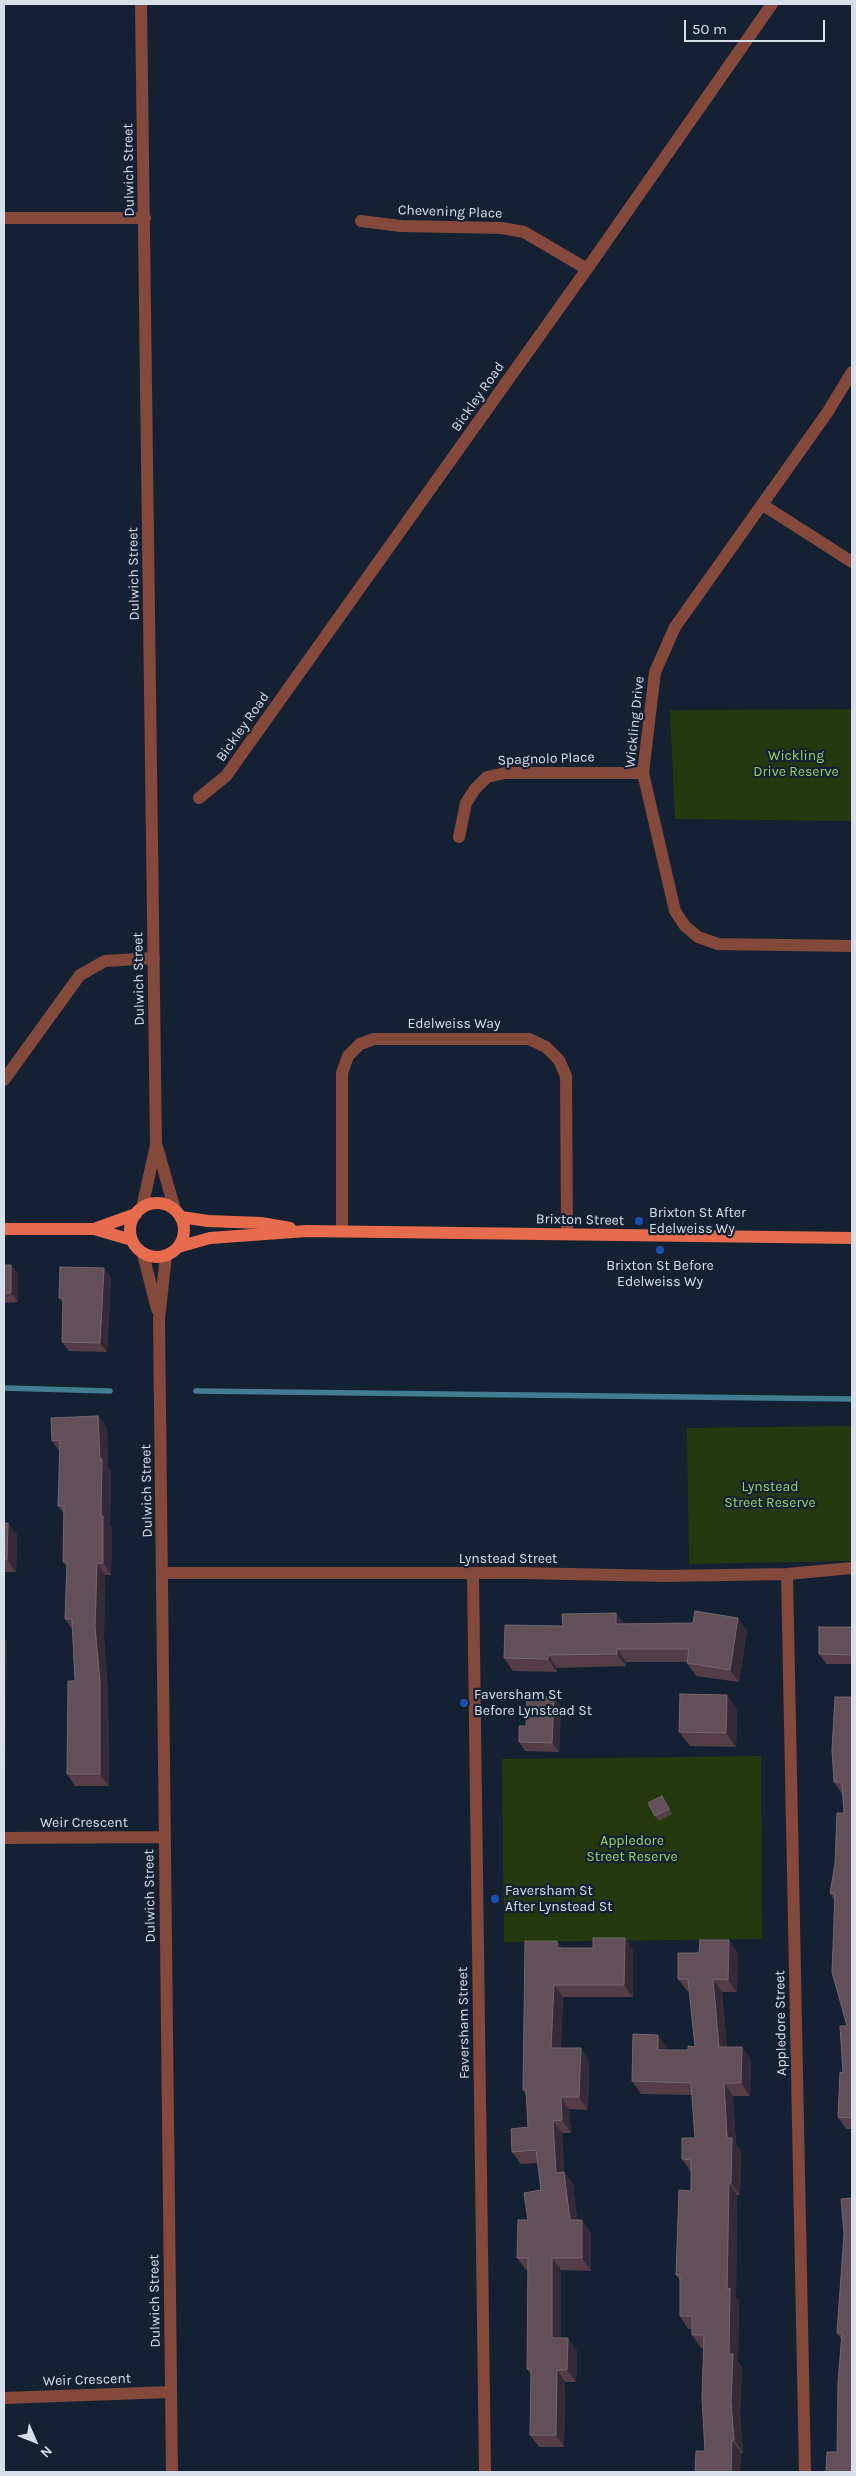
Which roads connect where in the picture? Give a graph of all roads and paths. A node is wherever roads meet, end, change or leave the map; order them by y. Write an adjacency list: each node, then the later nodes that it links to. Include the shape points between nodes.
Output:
1 (141, 4): 4 (street, Dulwich Street)
2 (772, 4): 6 (street, Bickley Road)
3 (4, 218): 4 (street)
4 (146, 218): 14 (street, Dulwich Street)
5 (361, 221): 6 (street, Chevening Place, via 401,226 502,228 524,232)
6 (587, 269): 11 (street, Bickley Road, via 226,776)
7 (852, 372): 8 (street, Wickling Drive, via 827,414)
8 (763, 505): 9 (street); 10 (street, Wickling Drive, via 676,627 655,672)
9 (852, 562)
10 (643, 773): 12 (street, Spagnolo Place, via 505,773 487,777 474,789 466,803); 13 (street, Wickling Drive, via 675,911 698,937 718,944)
11 (199, 798)
12 (459, 837)
13 (852, 946)
14 (154, 958): 15 (street, via 105,961 80,976); 16 (street, Dulwich Street)
15 (4, 1080)
16 (156, 1145): 17 (street, Dulwich Street); 18 (street, Dulwich Street)
17 (139, 1211): 18 (main road, via 159,1203); 20 (main road); 25 (main road, via 131,1222)
18 (178, 1213): 21 (main road, Brixton Street, via 208,1221 261,1223); 26 (main road, via 184,1234)
19 (4, 1229): 20 (main road)
20 (94, 1229): 25 (main road)
21 (307, 1231): 22 (main road, Brixton Street); 26 (main road, Brixton Street, via 210,1238)
22 (342, 1231): 23 (main road, Brixton Street); 23 (street, Edelweiss Way, via 342,1073 348,1056 360,1044 374,1039 529,1039 546,1046 559,1060 566,1076)
23 (567, 1234): 24 (main road, Brixton Street)
24 (852, 1238)
25 (132, 1240): 27 (main road)
26 (178, 1247): 28 (main road)
27 (143, 1254): 28 (main road); 29 (street, Dulwich Street)
28 (166, 1256): 29 (street, Dulwich Street)
29 (159, 1319): 31 (street, Dulwich Street)
30 (852, 1568): 33 (street, Lynstead Street)
31 (163, 1572): 32 (street, Lynstead Street); 34 (street, Dulwich Street)
32 (473, 1574): 33 (street, Lynstead Street); 39 (street, Faversham Street)
33 (787, 1574): 40 (street, Appledore Street)
34 (164, 1837): 35 (street, Weir Crescent); 36 (street, Dulwich Street)
35 (4, 1838)
36 (171, 2392): 37 (street, Weir Crescent); 38 (street, Dulwich Street)
37 (4, 2398)
38 (172, 2472)
39 (485, 2472)
40 (805, 2472)

